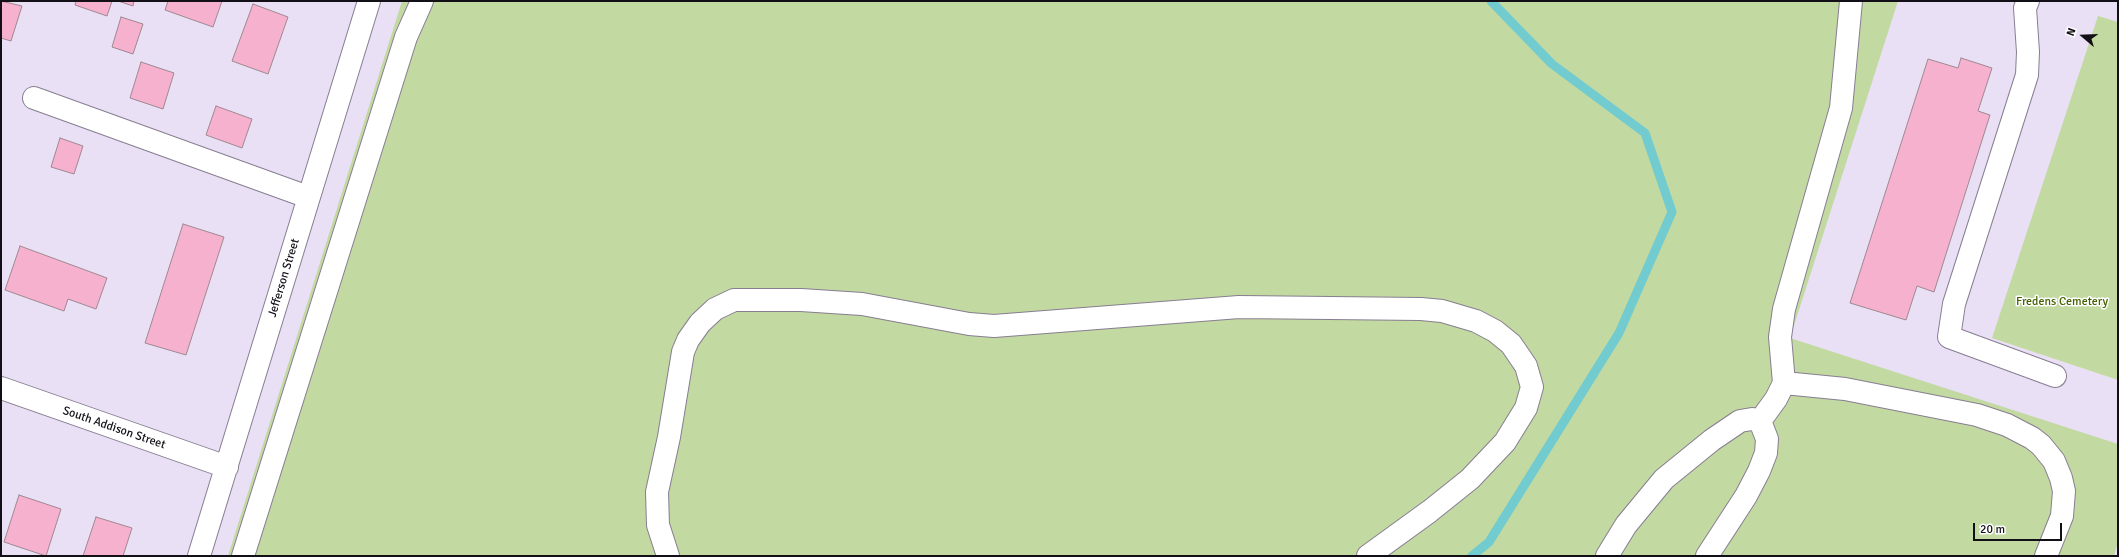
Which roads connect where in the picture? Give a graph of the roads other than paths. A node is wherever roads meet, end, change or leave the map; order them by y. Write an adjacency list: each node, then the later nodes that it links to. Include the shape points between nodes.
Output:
1 (369, 1): 6 (street, Jefferson Street)
2 (422, 1): 13 (street, via 406,37)
3 (1851, 1): 8 (street, via 1841,108 1784,309 1780,337)
4 (2028, 1): 7 (street, via 2025,8 2027,75 1954,304 1949,337)
5 (34, 98): 6 (street)
6 (308, 197): 11 (street, Jefferson Street)
7 (2055, 376)
8 (1784, 383): 10 (street); 18 (street, via 1845,389 1977,415 2007,425 2032,438 2054,461 2062,478 2064,491 2062,516)
9 (1, 388): 11 (street, South Addison Street)
10 (1760, 421): 16 (street, via 1740,421 1664,479 1626,525); 17 (street, via 1767,439 1763,462 1746,496)
11 (227, 467): 12 (street, Jefferson Street)
12 (199, 556)
13 (244, 556)
14 (668, 556): 15 (street, via 658,524 657,492 683,352 700,323 715,309 734,300 794,299 862,304 969,324 994,326 1239,307 1421,309 1442,311 1476,321 1495,331 1511,344 1526,366 1532,387 1526,408 1504,442 1470,478)
15 (1368, 556)
16 (1607, 556)
17 (1707, 556)
18 (2046, 556)

